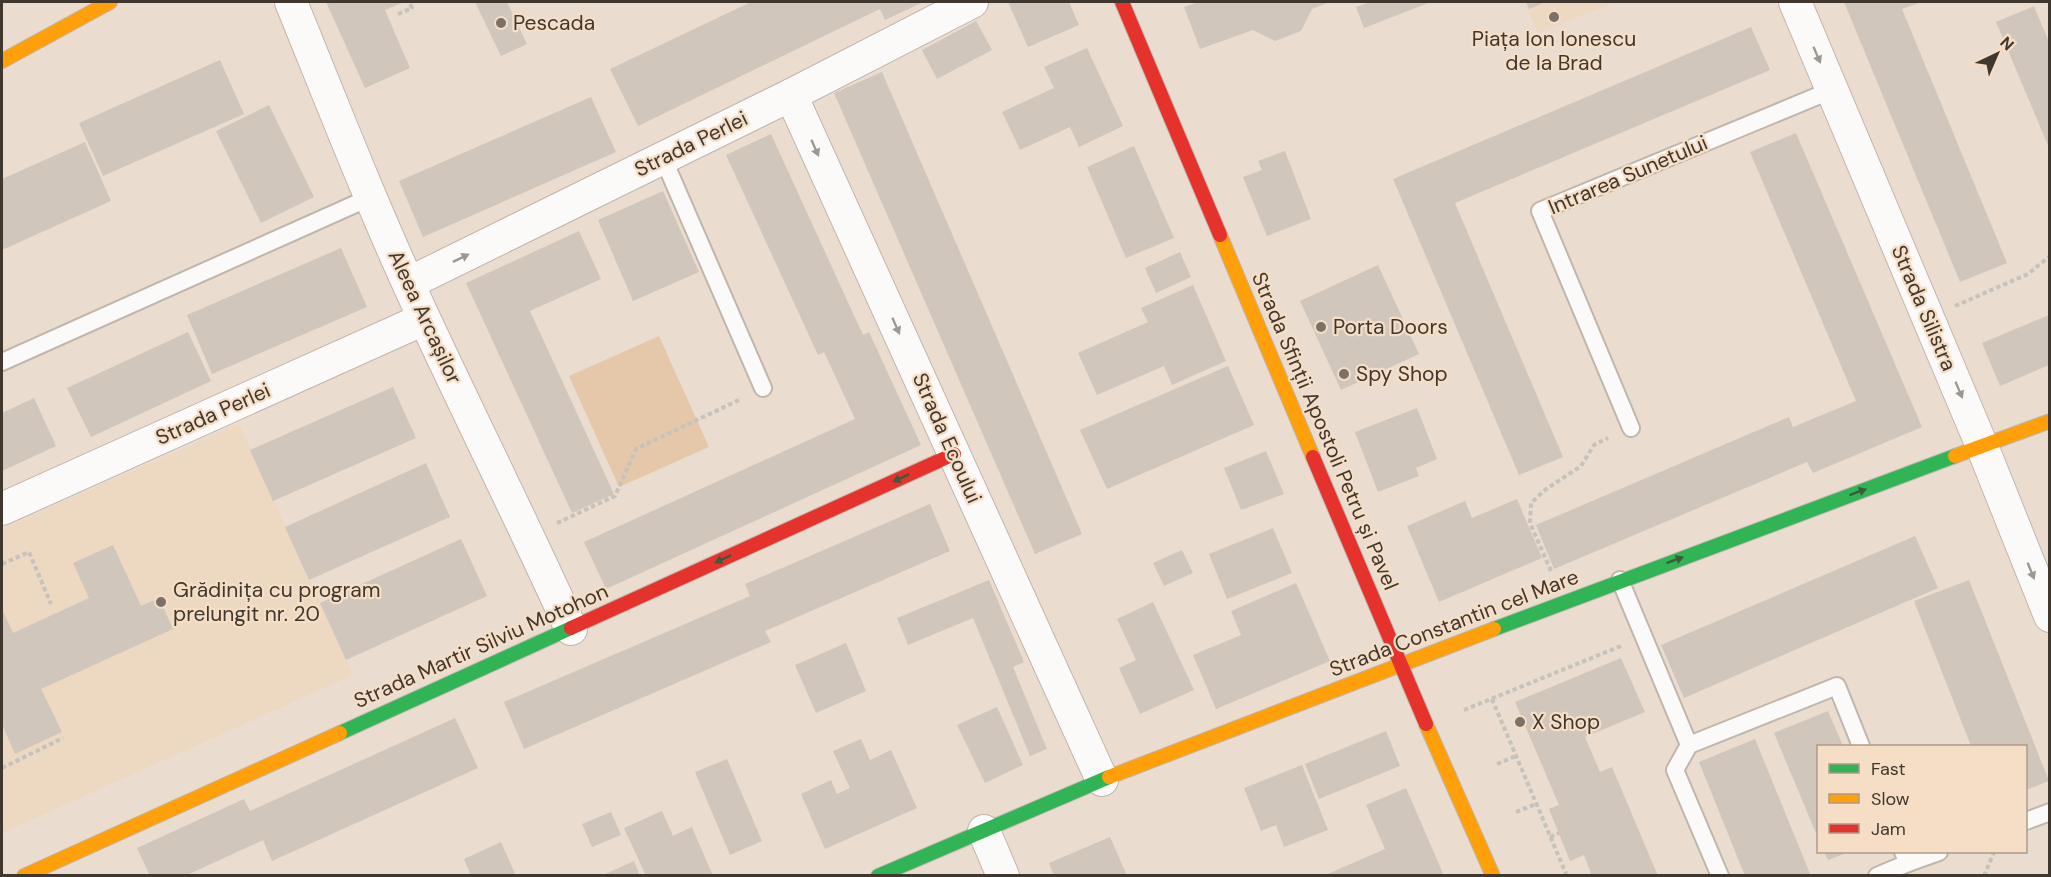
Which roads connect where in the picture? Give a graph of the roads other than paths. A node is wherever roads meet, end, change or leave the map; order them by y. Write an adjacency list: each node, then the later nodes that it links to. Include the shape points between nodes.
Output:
1 (110, 2): 6 (street)
2 (291, 2): 10 (street, Aleea Arcașilor)
3 (972, 2): 8 (street, Strada Perlei)
4 (1122, 2): 23 (street, Strada Sfinții Apostoli Petru și Pavel)
5 (1795, 2): 7 (street, Strada Silistra, one-way to 7)
6 (2, 61)
7 (1832, 90): 16 (lane, Intrarea Sunetului, via 1540,211); 17 (street, Strada Silistra, one-way to 17)
8 (791, 95): 9 (street, Strada Perlei); 18 (street, Strada Ecoului, one-way to 18)
9 (663, 158): 11 (street, Strada Perlei, one-way to 9); 14 (lane)
10 (371, 197): 11 (street, Aleea Arcașilor); 13 (lane)
11 (409, 283): 12 (street, Aleea Arcașilor)
12 (424, 319): 19 (street, Strada Perlei); 22 (street, Aleea Arcașilor)
13 (2, 362)
14 (763, 388)
15 (2049, 420): 17 (street, Strada Constantin cel Mare)
16 (1631, 428)
17 (1982, 446): 20 (street, Strada Constantin cel Mare, one-way to 17); 21 (street, Strada Silistra, one-way to 21)
18 (954, 454): 22 (street, Strada Martir Silviu Motohon, one-way to 22); 26 (street, Strada Ecoului)
19 (2, 509)
20 (1620, 580): 23 (street, Strada Constantin cel Mare); 24 (lane)
21 (2049, 616)
22 (570, 629): 32 (street, Strada Martir Silviu Motohon)
23 (1401, 666): 26 (street, Strada Constantin cel Mare); 35 (street, Strada Sfinții Apostoli Petru și Pavel)
24 (1689, 745): 25 (lane, via 1837,686); 36 (lane, via 1675,770)
25 (1860, 745)
26 (1102, 780): 29 (street, Strada Constantin cel Mare)
27 (2049, 812): 28 (lane)
28 (2027, 819)
29 (984, 831): 33 (street, Strada Constantin cel Mare); 34 (street)
30 (1932, 853): 31 (lane)
31 (1905, 857): 37 (lane)
32 (24, 876)
33 (878, 876)
34 (1003, 876)
35 (1493, 876)
36 (1720, 876)
37 (1877, 876)

